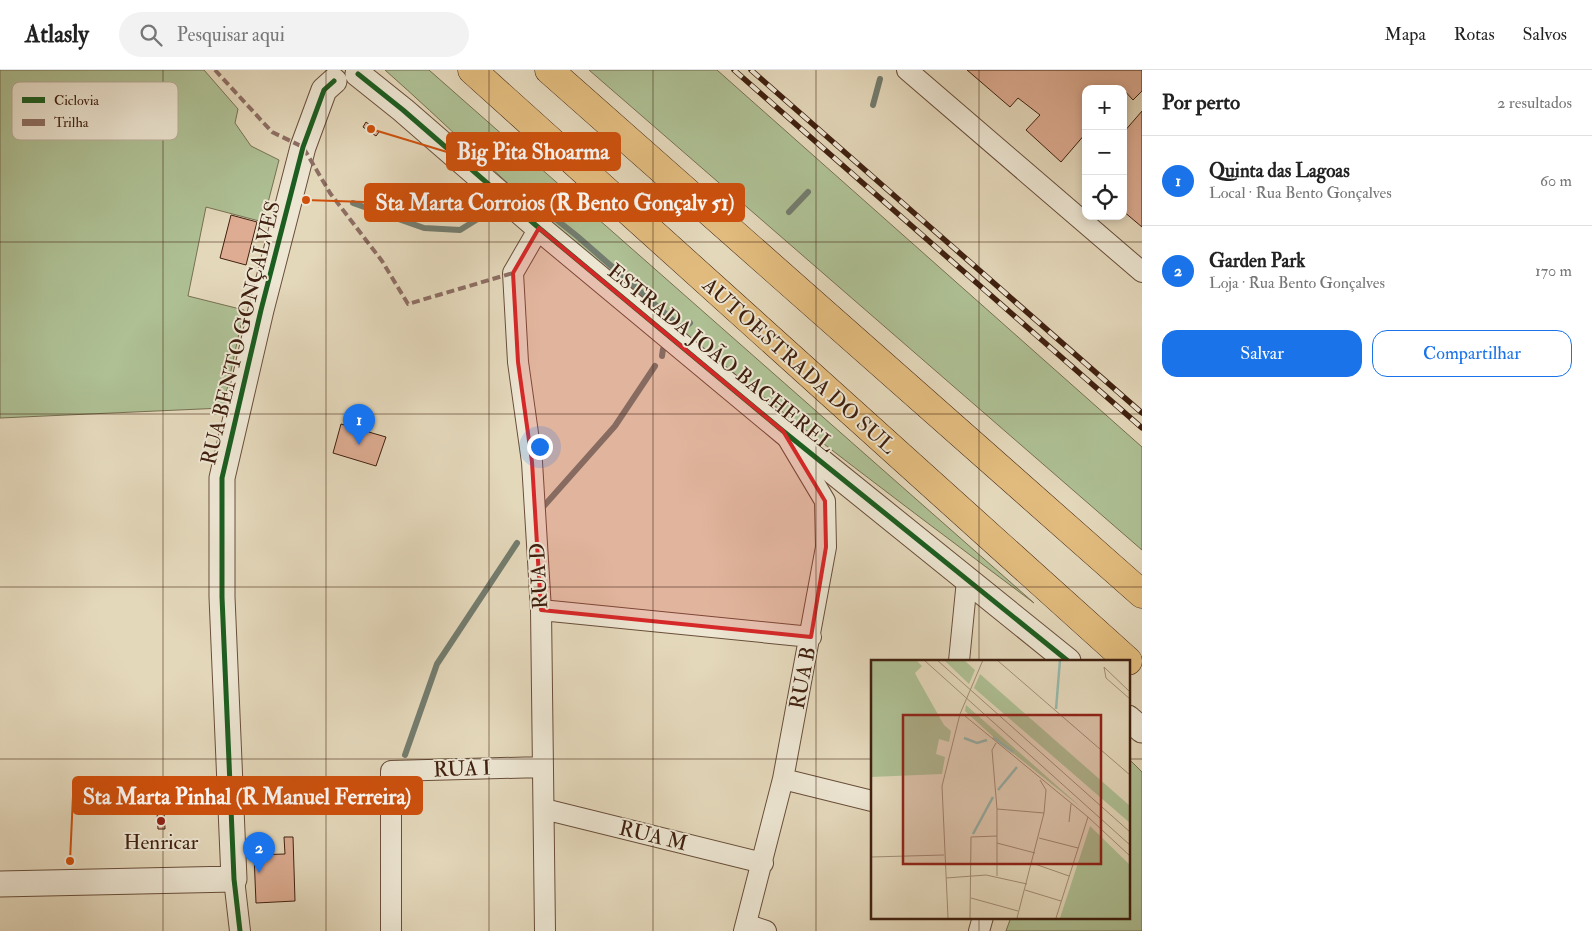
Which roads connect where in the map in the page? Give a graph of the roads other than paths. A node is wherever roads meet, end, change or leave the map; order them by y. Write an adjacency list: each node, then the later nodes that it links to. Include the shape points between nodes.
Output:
1 (472, 70): 15 (highway, AUTOESTRADA DO SUL)
2 (549, 70): 10 (highway)
3 (907, 70): 7 (street)
4 (359, 72): 5 (street, via 348,83); 6 (street, ESTRADA JOÃO BACHEREL)
5 (330, 75): 25 (street, RUA BENTO GONÇALVES, via 303,147 222,478 222,597)
6 (539, 228): 8 (street, ESTRADA JOÃO BACHEREL); 11 (street, RUA D, via 513,273 518,362 532,462)
7 (1142, 272)
8 (783, 431): 9 (street, ESTRADA JOÃO BACHEREL); 12 (street, RUA B, via 825,501 826,547)
9 (967, 580): 13 (street); 14 (street, ESTRADA JOÃO BACHEREL)
10 (1142, 594)
11 (541, 610): 12 (street); 20 (street, RUA D)
12 (811, 637): 21 (street, RUA B)
13 (958, 660)
14 (1065, 660)
15 (1127, 660)
16 (1130, 663): 17 (highway, AUTOESTRADA DO SUL)
17 (1142, 674)
18 (1130, 720): 19 (street)
19 (1142, 730)
20 (542, 767): 23 (street, RUA D); 30 (street, RUA I, via 391,771)
21 (783, 779): 22 (street); 24 (street, RUA B)
22 (871, 801)
23 (544, 809): 24 (street, RUA M); 31 (street, RUA D)
24 (763, 863): 28 (street, RUA B)
25 (234, 879): 26 (street); 29 (street, RUA BENTO GONÇALVES)
26 (0, 884)
27 (983, 918): 33 (street)
28 (745, 928): 32 (street)
29 (240, 931)
30 (391, 931)
31 (545, 931)
32 (766, 931)
33 (979, 931)

